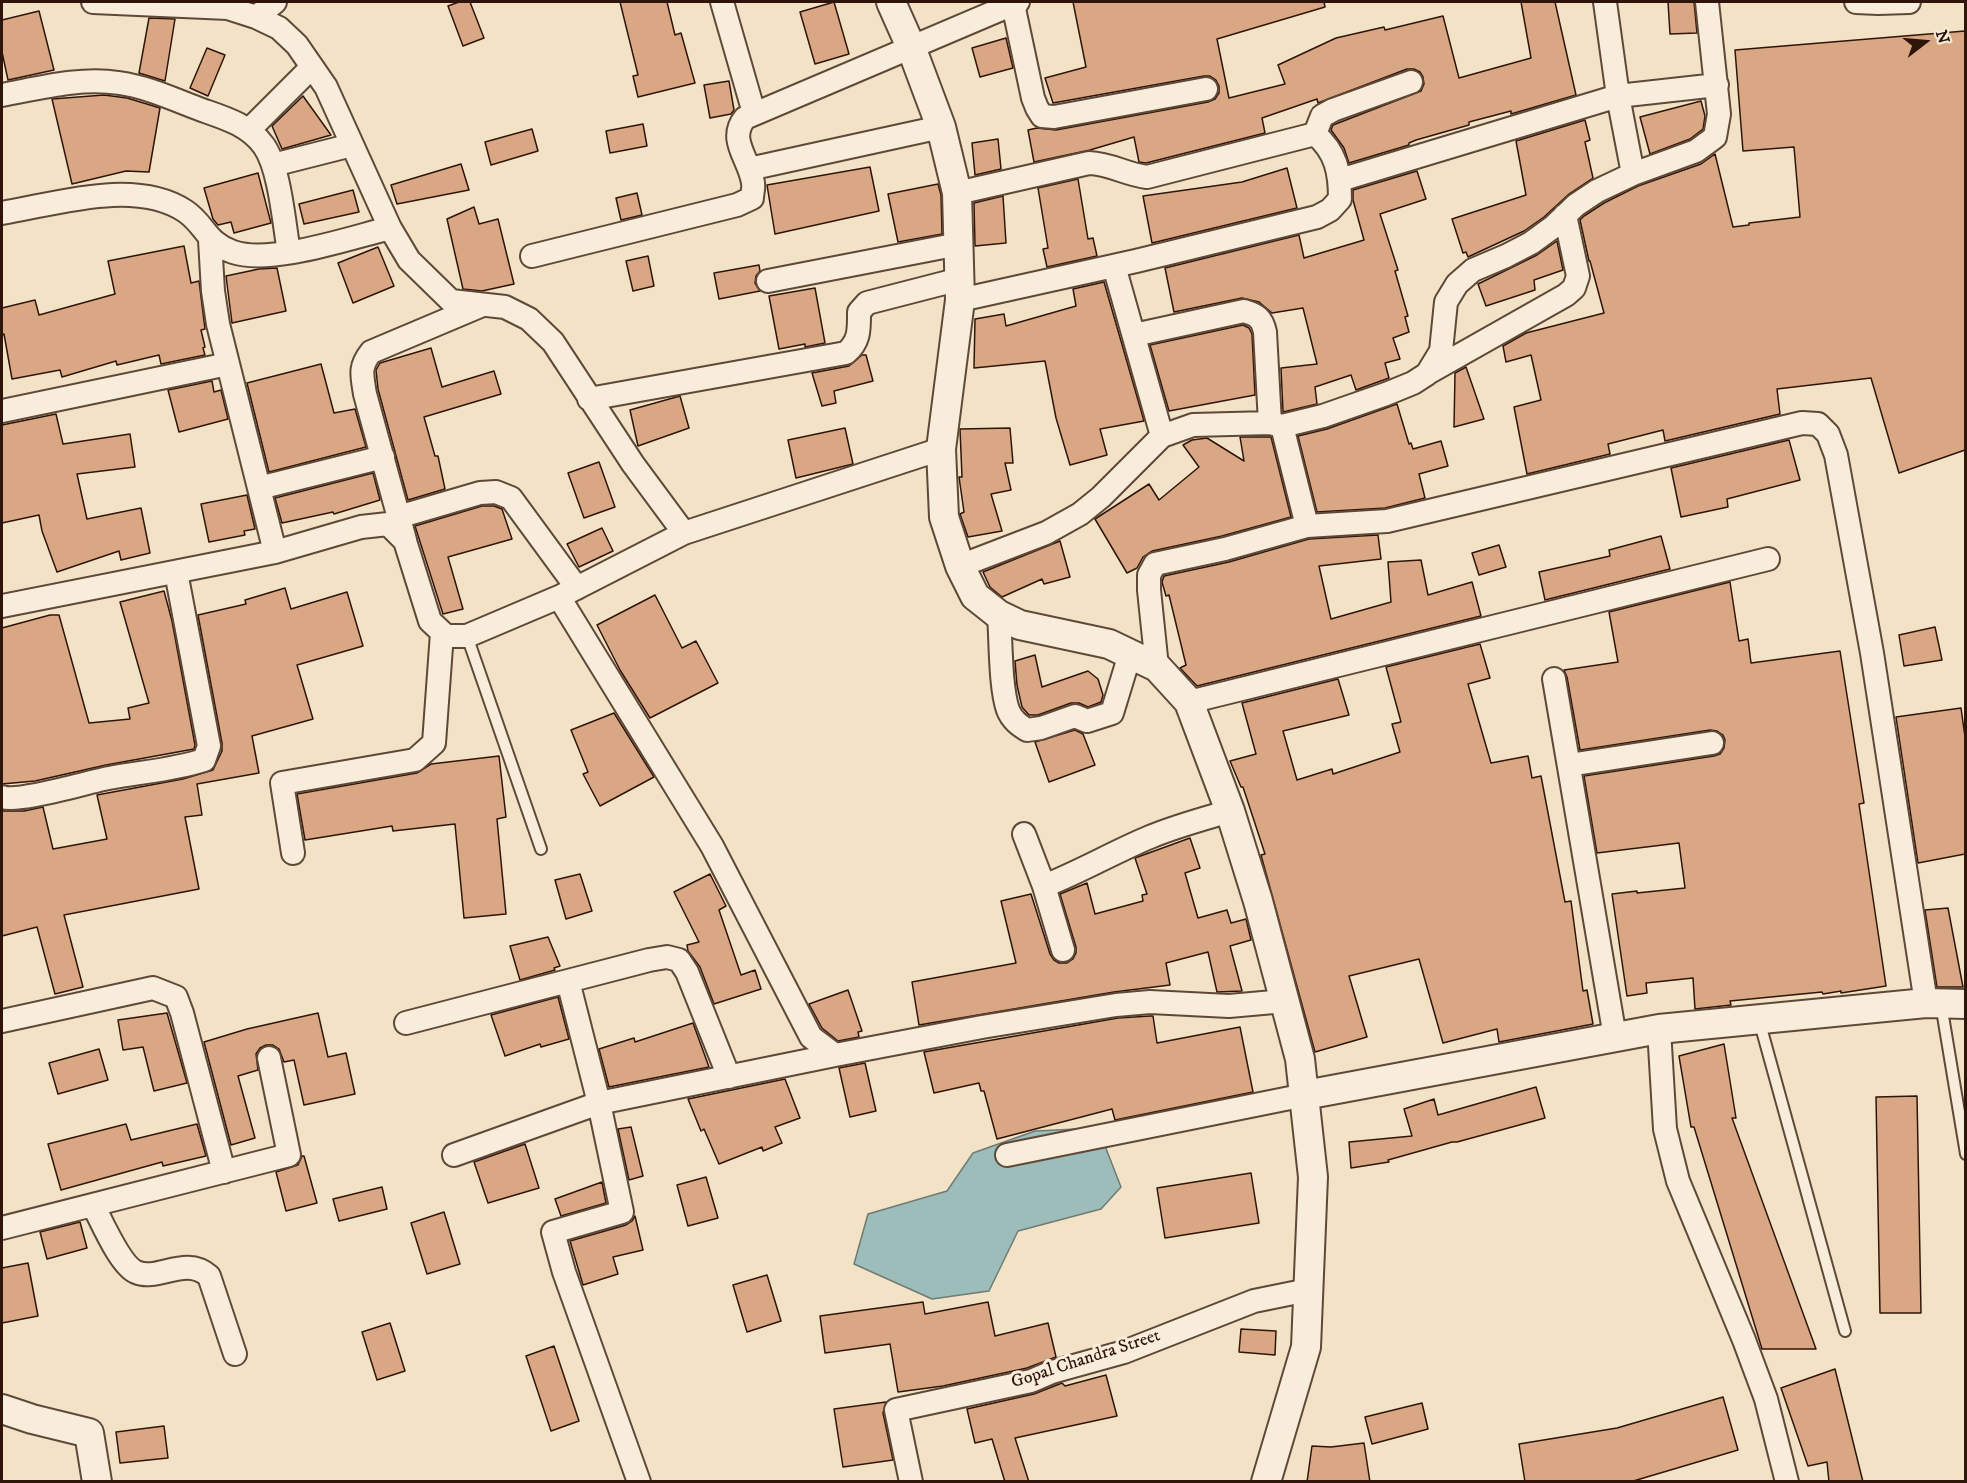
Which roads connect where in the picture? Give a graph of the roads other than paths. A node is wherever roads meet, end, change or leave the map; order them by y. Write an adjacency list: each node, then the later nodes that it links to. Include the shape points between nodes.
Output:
1 (93, 2): 10 (street, via 228,8)
2 (274, 2): 10 (street)
3 (722, 2): 18 (street)
4 (891, 2): 11 (street)
5 (1605, 2): 17 (street)
6 (1707, 2): 14 (street)
7 (1856, 2): 8 (street)
8 (1909, 2)
9 (1016, 3): 11 (street); 15 (street, via 1033,98 1042,116)
10 (256, 17): 12 (street, via 279,28)
11 (911, 47): 18 (street); 19 (street)
12 (312, 67): 20 (street); 22 (street, via 326,87)
13 (1412, 82): 21 (street, via 1333,110 1322,116)
14 (1717, 85): 17 (street); 25 (street, via 1719,114 1714,137 1696,151)
15 (1206, 89)
16 (2, 95): 20 (street, via 87,81 118,82 229,119)
17 (1618, 96): 25 (street); 26 (street)
18 (754, 113): 24 (street, via 739,126 738,141)
19 (941, 127): 24 (street); 27 (street)
20 (249, 130): 23 (street)
21 (1315, 134): 26 (street, via 1328,146); 27 (street, via 1147,177 1106,164 1089,164)
22 (352, 145): 23 (street); 30 (street)
23 (273, 165): 33 (street)
24 (749, 169): 34 (street, via 754,184 752,198 737,205)
25 (1633, 174): 29 (street, via 1597,191)
26 (1340, 180): 35 (street, via 1340,200 1317,217)
27 (957, 193): 32 (street)
28 (2, 213): 31 (street, via 100,195 132,195 161,200 184,211)
29 (1565, 215): 41 (street, via 1531,243 1473,270 1457,284 1446,302 1441,351); 41 (street, via 1578,276 1574,288)
30 (390, 228): 33 (street); 38 (street, via 409,260 451,301)
31 (210, 240): 33 (street, via 233,252 262,256); 40 (street, via 213,291)
32 (959, 244): 36 (street); 37 (street)
33 (289, 252)
34 (532, 256)
35 (1114, 266): 37 (street); 39 (street)
36 (768, 281)
37 (960, 289): 42 (street, via 867,303 859,312 855,346 846,354); 46 (street)
38 (483, 305): 42 (street, via 505,308 529,319 553,342); 47 (street, via 371,351 363,362 365,394)
39 (1134, 335): 44 (street, via 1244,311 1255,314 1262,320 1265,332); 45 (street)
40 (228, 364): 43 (street); 48 (street)
41 (1427, 374): 44 (street, via 1386,394 1323,416)
42 (589, 399): 51 (street)
43 (2, 411)
44 (1276, 424): 45 (street, via 1193,425); 50 (street)
45 (1162, 436): 55 (street, via 1080,514 1046,533)
46 (941, 449): 51 (street); 55 (street, via 944,518)
47 (383, 457): 48 (street); 49 (street)
48 (258, 488): 53 (street)
49 (399, 517): 52 (street); 57 (street, via 480,493 496,492 511,498)
50 (1306, 526): 63 (street, via 1155,564 1149,575 1149,590); 77 (street, via 1388,521 1802,423 1818,424 1828,434 1836,455)
51 (684, 533): 57 (street)
52 (405, 541): 53 (street, via 387,524 361,527); 60 (street, via 430,621)
53 (275, 552): 56 (street)
54 (1768, 559): 65 (street)
55 (960, 566): 59 (street, via 975,596)
56 (176, 572): 58 (street); 68 (street, via 209,746 204,760 18,798)
57 (568, 592): 61 (street); 83 (street, via 712,846 811,1036)
58 (2, 606)
59 (999, 615): 62 (street, via 1020,625 1108,644); 62 (street, via 1009,711 1016,723 1027,730 1075,716 1087,721 1112,713)
60 (442, 633): 61 (street); 72 (street, via 434,743 415,760 282,783)
61 (467, 636): 71 (lane)
62 (1130, 654): 63 (street)
63 (1157, 667): 65 (street)
64 (1554, 679): 67 (street)
65 (1189, 702): 69 (street)
66 (1712, 743): 67 (street)
67 (1569, 765): 82 (street)
68 (2, 797)
69 (1230, 812): 73 (street, via 1152,836); 76 (street)
70 (1024, 834): 73 (street)
71 (541, 849)
72 (293, 854)
73 (1044, 886): 74 (street)
74 (1063, 950)
75 (568, 981): 80 (street); 85 (street, via 649,960 679,960); 87 (street)
76 (1285, 1001): 83 (street, via 1229,1006 1150,1002 1116,1005); 86 (street)
77 (1944, 1004): 78 (street); 88 (lane)
78 (1759, 1019): 81 (street); 95 (lane)
79 (2, 1021): 91 (street, via 153,988 176,997)
80 (406, 1023)
81 (1659, 1029): 82 (street); 102 (street, via 1665,1129 1678,1182 1762,1389)
82 (1615, 1037): 86 (street)
83 (835, 1055): 85 (street)
84 (269, 1058): 91 (street, via 289,1155)
85 (729, 1077): 87 (street)
86 (1305, 1095): 90 (street); 94 (street, via 1313,1178)
87 (599, 1103): 89 (street); 99 (street, via 621,1212 553,1232)
88 (1965, 1154)
89 (454, 1155)
90 (1007, 1155)
91 (224, 1172): 92 (street)
92 (93, 1205): 93 (street); 96 (street, via 122,1258 135,1272 200,1268 209,1276)
93 (2, 1228)
94 (1308, 1290): 100 (street, Gopal Chandra Street, via 1254,1301 1124,1352 1031,1381 896,1410); 101 (street, via 1305,1347)
95 (1845, 1331)
96 (235, 1354)
97 (2, 1409): 98 (street, via 89,1433)
98 (97, 1482)
99 (639, 1482)
100 (911, 1482)
101 (1266, 1482)
102 (1787, 1482)

